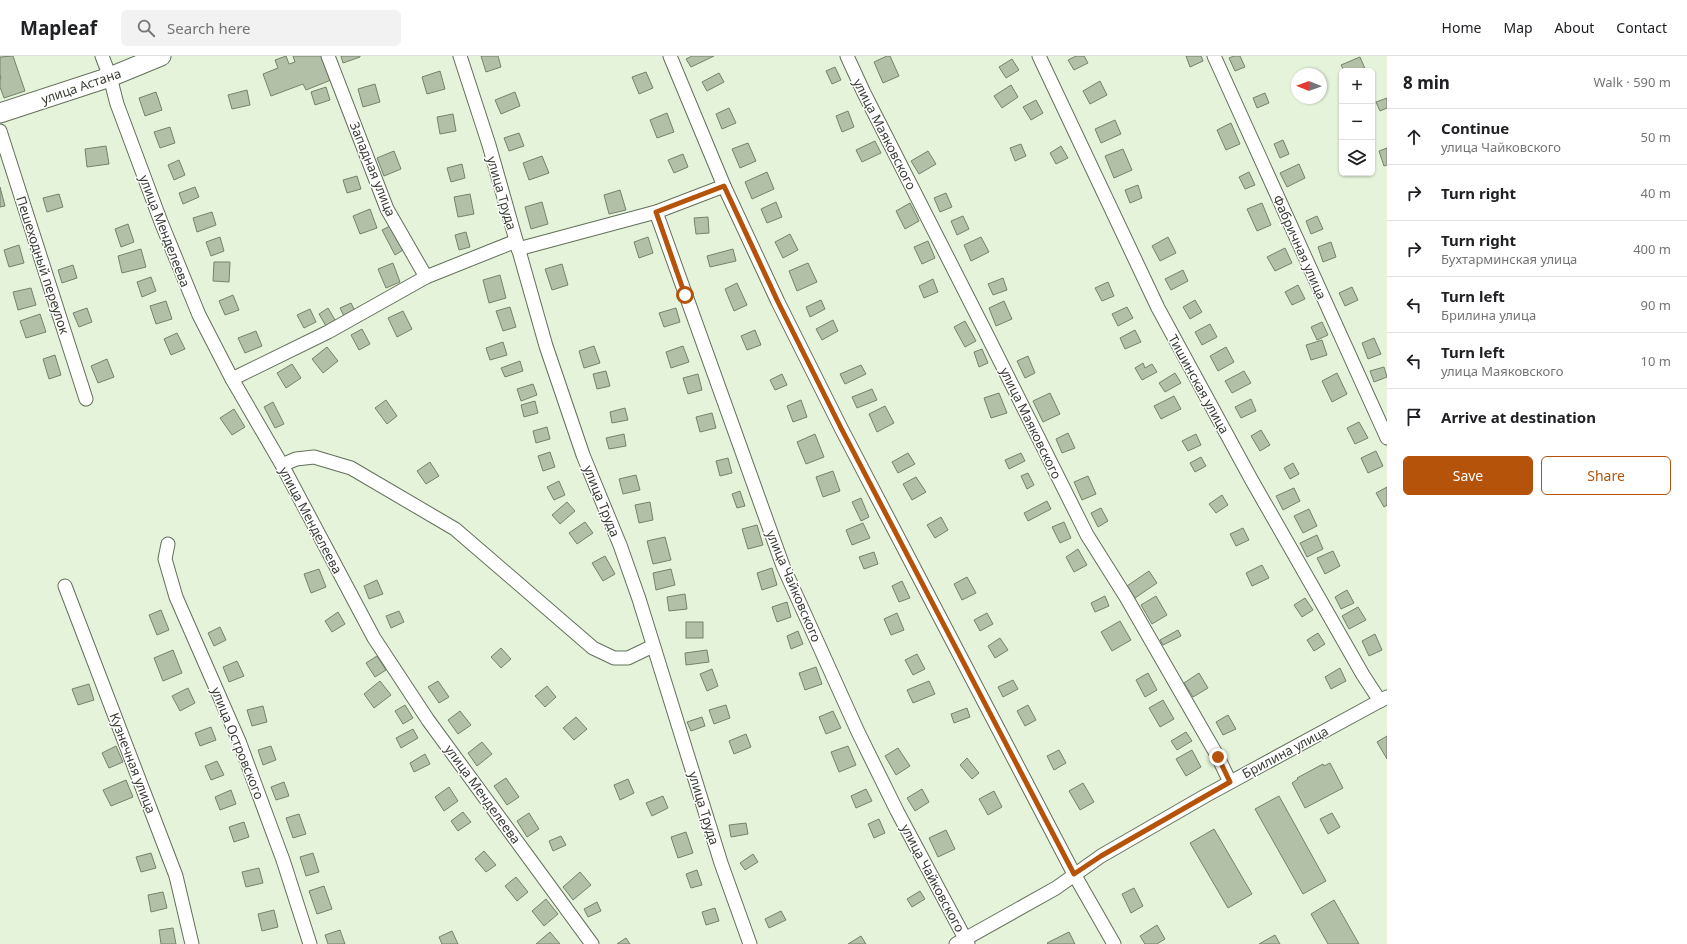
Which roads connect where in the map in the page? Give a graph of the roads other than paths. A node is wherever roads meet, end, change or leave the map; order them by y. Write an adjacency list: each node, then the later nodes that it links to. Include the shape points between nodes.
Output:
1 (102, 56): 9 (street, улица Менделеева)
2 (161, 56): 9 (street, улица Астана)
3 (328, 56): 15 (street, Западная улица, via 387,209)
4 (460, 56): 14 (street, улица Труда, via 489,145)
5 (670, 56): 12 (street)
6 (847, 56): 24 (street, улица Маяковского, via 1087,535 1130,603)
7 (1039, 56): 23 (street, Тишинская улица, via 1158,308 1254,486 1363,675)
8 (1214, 56): 18 (street, Фабричная улица)
9 (110, 77): 10 (street, улица Астана); 16 (street, улица Менделеева, via 117,104 198,315)
10 (0, 113)
11 (0, 131): 17 (street, Пешеходный переулок)
12 (724, 186): 13 (street); 25 (street, via 841,428)
13 (656, 212): 14 (street); 26 (street, улица Чайковского, via 783,566 858,732)
14 (517, 245): 15 (street); 22 (street, улица Труда, via 546,346 578,441 620,545)
15 (426, 277): 16 (street, via 328,332)
16 (232, 379): 19 (street, улица Менделеева)
17 (86, 399)
18 (1387, 438)
19 (282, 465): 22 (street, via 296,459 314,457 351,468 455,529 593,648 614,658 628,658); 29 (street, улица Менделеева, via 374,638 428,720)
20 (168, 544): 28 (street, улица Островского, via 165,559 176,597 239,741 283,860)
21 (65, 586): 27 (street, Кузнечная улица, via 176,876)
22 (653, 646): 30 (street, улица Труда, via 721,863)
23 (1384, 699): 24 (street, Брилина улица)
24 (1230, 782): 25 (street, Брилина улица)
25 (1074, 874): 26 (street, Брилина улица, via 1056,888); 31 (street)
26 (963, 942)
27 (192, 944)
28 (310, 944)
29 (592, 944)
30 (750, 944)
31 (1114, 944)

